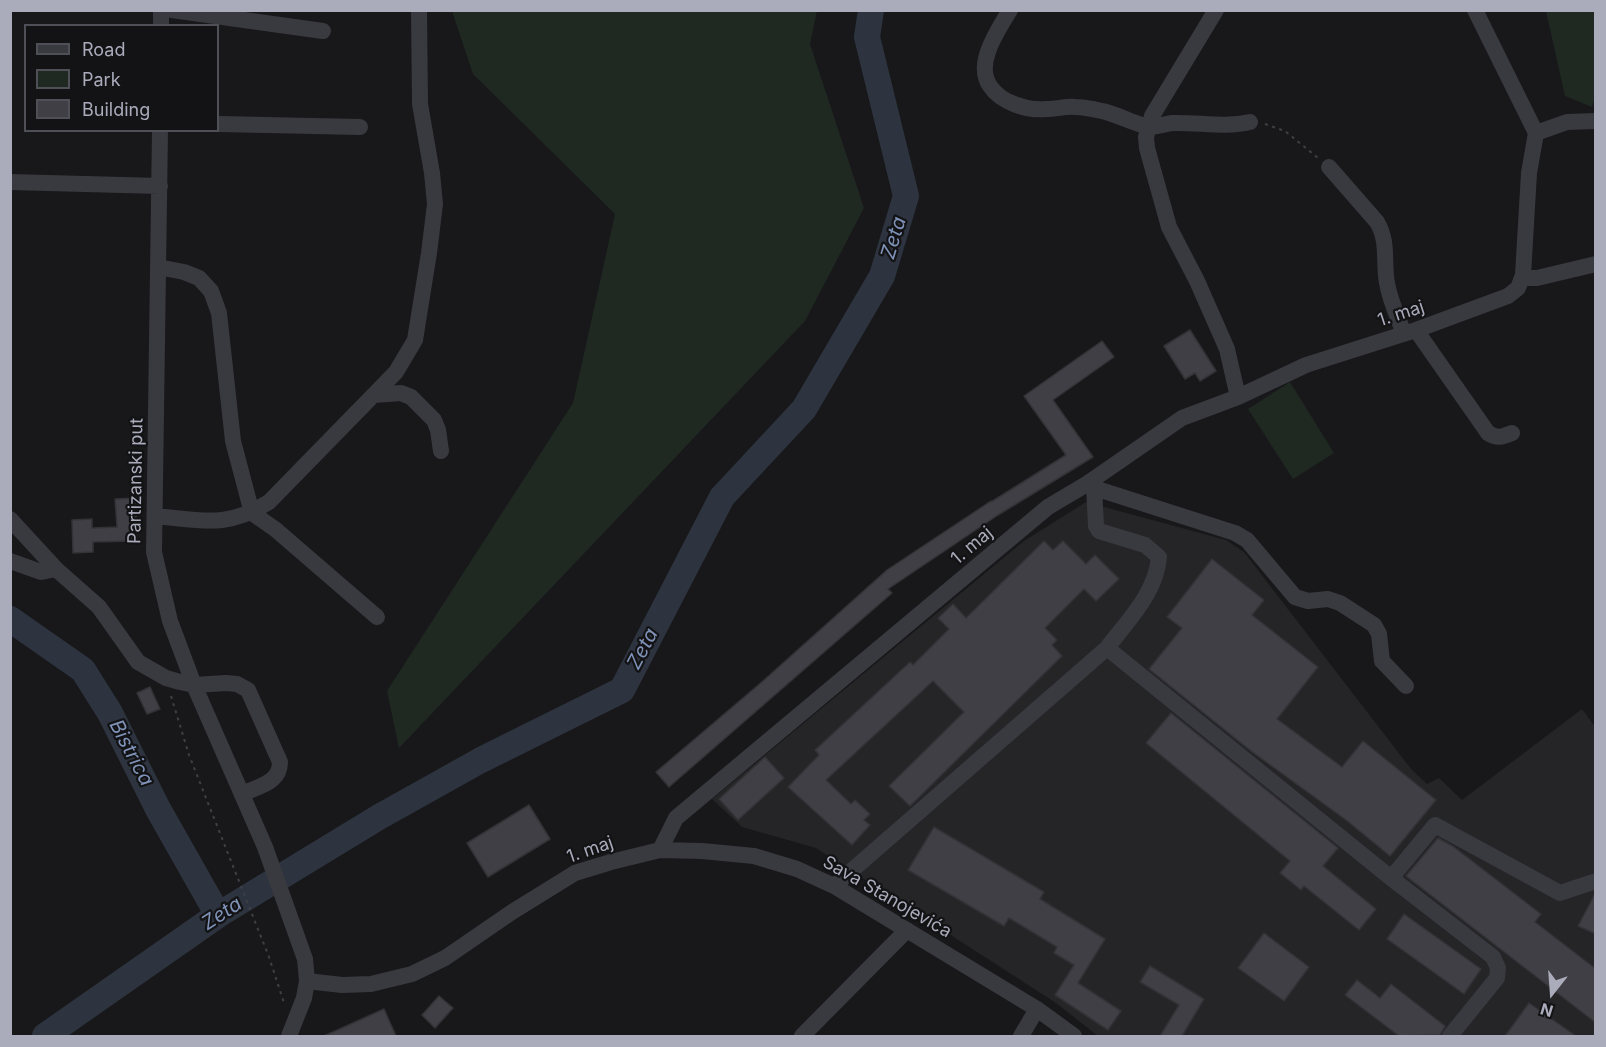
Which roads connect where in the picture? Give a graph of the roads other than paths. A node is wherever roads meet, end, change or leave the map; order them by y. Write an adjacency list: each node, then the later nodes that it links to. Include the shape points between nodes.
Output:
1 (172, 10): 6 (street)
2 (419, 10): 21 (street, via 420,104 435,204 415,340 396,372)
3 (1010, 10): 11 (street, via 990,42 986,62 989,86 999,95 1023,107 1094,109)
4 (1216, 10): 11 (street)
5 (1475, 10): 13 (street)
6 (323, 31)
7 (1596, 121): 13 (street, via 1567,122)
8 (1250, 122): 11 (street, via 1232,126 1172,123)
9 (219, 124): 10 (street)
10 (360, 127)
11 (1148, 127): 22 (street, via 1147,148 1169,227 1227,349)
12 (160, 132): 16 (street, Partizanski put)
13 (1536, 133): 19 (street, via 1529,173)
14 (1329, 167): 20 (street, via 1383,232 1390,299)
15 (10, 182): 16 (street)
16 (160, 186): 18 (street, Partizanski put)
17 (1596, 264): 19 (street)
18 (158, 267): 26 (street, via 199,278 211,291 219,314 233,441); 27 (street, Partizanski put)
19 (1522, 278): 20 (street, 1. maj, via 1509,296)
20 (1410, 332): 22 (street, 1. maj, via 1306,365); 23 (street, via 1488,433 1494,437)
21 (374, 395): 24 (street, via 400,393 411,397 434,420); 26 (street, via 269,502)
22 (1238, 397): 25 (street, 1. maj, via 1182,418)
23 (1512, 433)
24 (441, 451)
25 (1089, 486): 32 (street, via 1099,531 1145,545 1159,557 1152,588); 34 (street, via 1247,540 1295,597 1340,603 1374,624 1382,661); 36 (street, 1. maj, via 1048,507 676,818)
26 (252, 513): 27 (street, via 218,521); 31 (street)
27 (155, 516): 33 (street, Partizanski put, via 154,552 170,621)
28 (10, 519): 30 (street)
29 (10, 561): 30 (street, via 41,572)
30 (56, 569): 33 (street, via 99,607 138,662 166,678)
31 (377, 617)
32 (1107, 648): 37 (street); 39 (street)
33 (194, 685): 35 (street, Partizanski put); 35 (street, via 237,684 248,690 280,762 276,778)
34 (1406, 686)
35 (242, 794): 41 (street, Partizanski put, via 302,946)
36 (660, 850): 39 (street, Sava Stanojevića, via 754,856); 41 (street, 1. maj, via 575,873 445,958 412,974 371,984)
37 (1391, 878): 38 (street, via 1435,825 1560,893); 47 (street, via 1493,957 1498,968 1497,978)
38 (1596, 881)
39 (834, 886): 40 (street, Sava Stanojevića)
40 (907, 930): 42 (street, Sava Stanojevića); 44 (street)
41 (307, 981): 43 (street)
42 (1037, 1009): 45 (street); 46 (street, Sava Stanojevića)
43 (291, 1032)
44 (802, 1036)
45 (1021, 1036)
46 (1074, 1036)
47 (1450, 1036)

